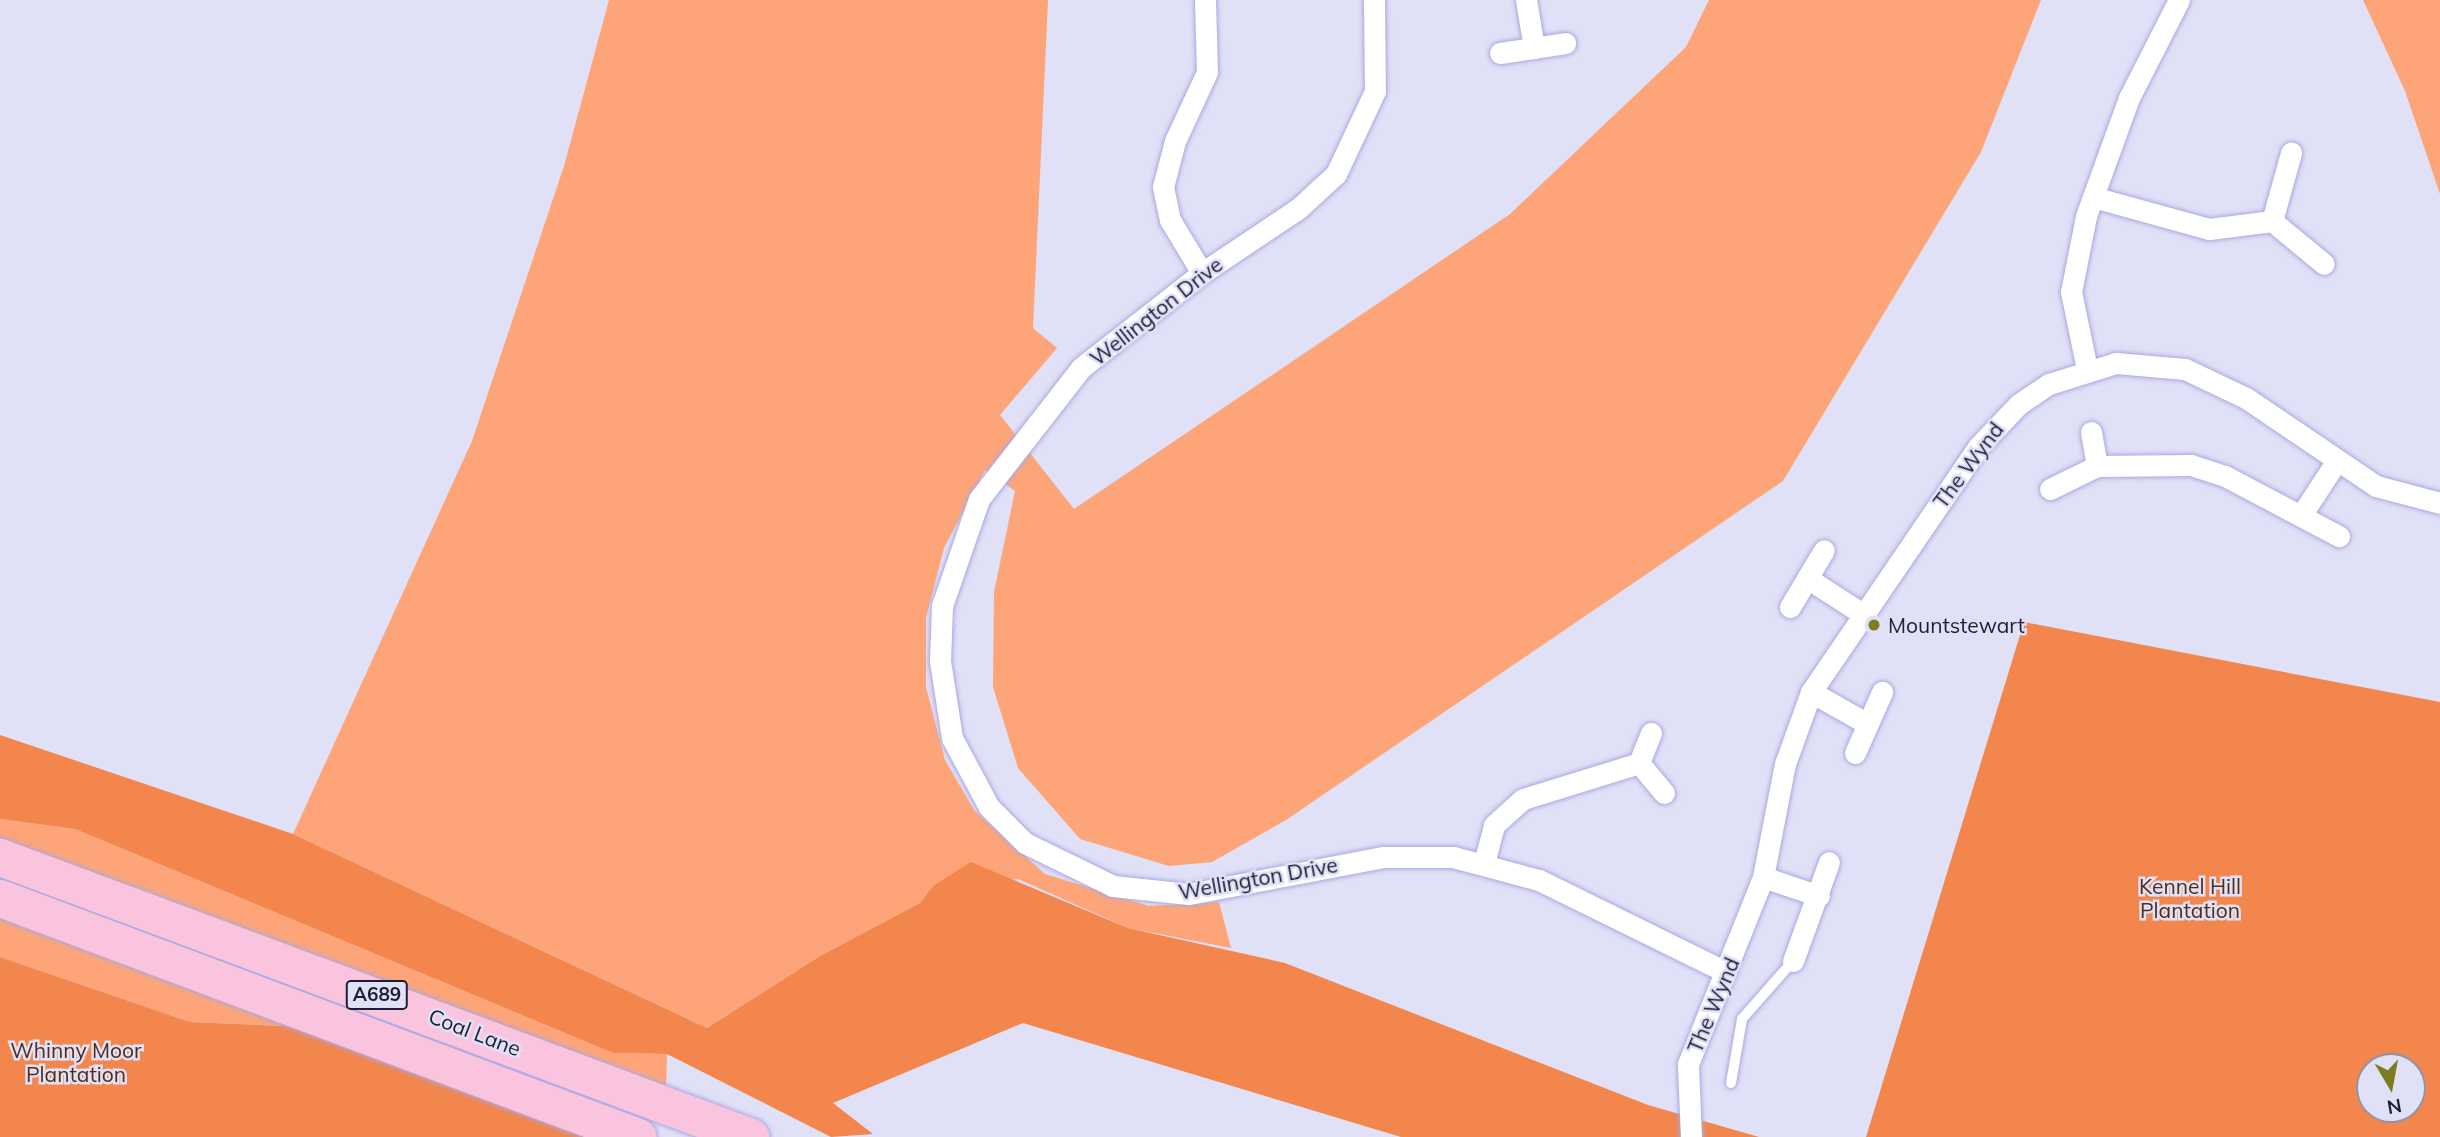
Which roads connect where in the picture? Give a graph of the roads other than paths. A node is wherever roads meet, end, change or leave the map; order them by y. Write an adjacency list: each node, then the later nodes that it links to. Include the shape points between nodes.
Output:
1 (1205, 0): 12 (street, via 1207,72 1175,141 1163,187 1170,220)
2 (1374, 0): 12 (street, Wellington Drive, via 1379,69 1351,151 1299,208)
3 (1525, 0): 6 (street)
4 (2179, 0): 9 (street, via 2129,98)
5 (1565, 43): 6 (street)
6 (1534, 48): 7 (street)
7 (1500, 54)
8 (2291, 153): 10 (street)
9 (2093, 197): 10 (street, via 2210,229); 13 (street, via 2071,292)
10 (2272, 221): 11 (street)
11 (2324, 264)
12 (1202, 273): 34 (street, Wellington Drive, via 1081,368 979,499 942,606 944,707 964,768 989,807 1025,843 1113,886 1189,894 1383,858)
13 (2087, 369): 15 (street, The Wynd, via 2147,362 2219,381); 24 (street, The Wynd, via 2049,384 1995,425)
14 (2091, 432): 16 (street)
15 (2336, 462): 18 (street, The Wynd, via 2376,486); 19 (street)
16 (2097, 466): 17 (street); 19 (street, via 2190,465)
17 (2050, 489)
18 (2440, 503)
19 (2302, 514): 20 (street)
20 (2339, 536)
21 (1824, 550): 22 (street)
22 (1807, 578): 23 (street); 24 (street)
23 (1790, 607)
24 (1861, 613): 25 (street, The Wynd)
25 (1811, 692): 27 (street); 35 (street, The Wynd, via 1785,764)
26 (1882, 692): 27 (street)
27 (1868, 724): 29 (street)
28 (1651, 733): 30 (street)
29 (1855, 753)
30 (1639, 763): 31 (street); 34 (street, via 1523,799 1493,825)
31 (1664, 793)
32 (0, 857): 42 (highway, Coal Lane / A689)
33 (1829, 862): 36 (street)
34 (1484, 863): 39 (street, Wellington Drive, via 1539,880)
35 (1763, 877): 36 (street); 39 (street, The Wynd)
36 (1819, 896): 38 (street)
37 (0, 898): 41 (highway, Coal Lane / A689)
38 (1793, 961): 40 (lane, via 1742,1018)
39 (1726, 972): 43 (street, The Wynd, via 1688,1064)
40 (1731, 1083)
41 (638, 1137)
42 (751, 1137)
43 (1691, 1137)

